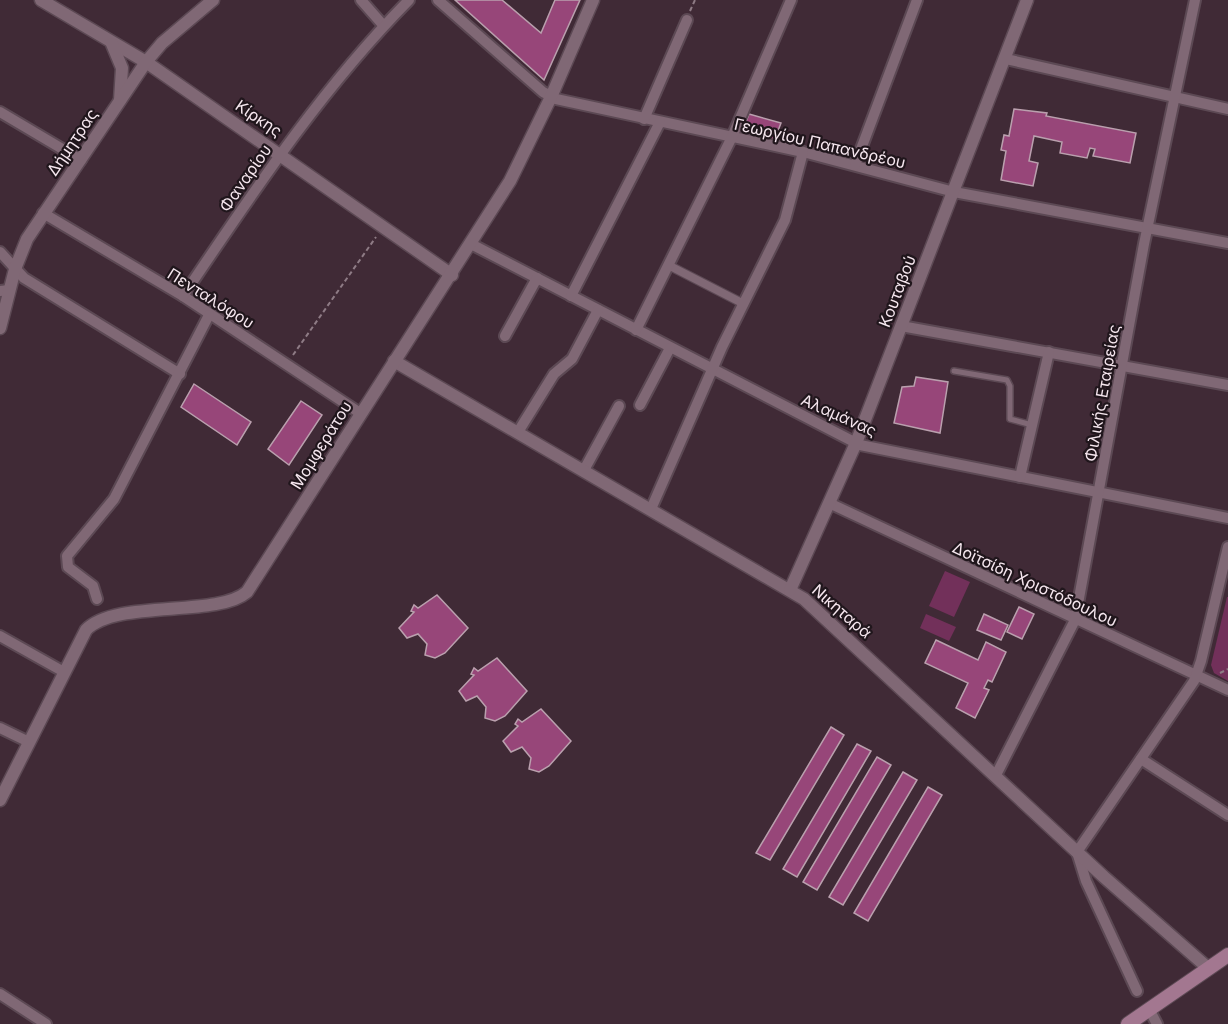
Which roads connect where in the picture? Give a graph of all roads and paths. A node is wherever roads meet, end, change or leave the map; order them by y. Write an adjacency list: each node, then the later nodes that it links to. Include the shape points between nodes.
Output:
1 (41, 0): 13 (street, Κίρκης)
2 (213, 0): 15 (street, Δήμητρας, via 162,43)
3 (361, 0): 12 (street)
4 (409, 0): 12 (street, Φαναρίου)
5 (438, 0): 16 (street, Γεωργίου Παπανδρέου)
6 (592, 0): 16 (street, Μομφεράτου)
7 (791, 0): 23 (street)
8 (916, 0): 27 (street)
9 (1027, 0): 14 (street, Κουταβού)
10 (1195, 0): 17 (street, Φιλικής Εταιρείας)
11 (687, 20): 21 (street)
12 (383, 26): 25 (street, Φαναρίου)
13 (112, 43): 15 (street, Κίρκης); 18 (street, via 122,68)
14 (1006, 59): 17 (street); 28 (street, Κουταβού)
15 (146, 62): 18 (street, Δήμητρας); 25 (street, Κίρκης)
16 (551, 97): 21 (street, Γεωργίου Παπανδρέου); 33 (street, Μομφεράτου, via 510,181)
17 (1174, 97): 19 (street); 31 (street, Φιλικής Εταιρείας)
18 (120, 101): 26 (street, Δήμητρας)
19 (1228, 109)
20 (0, 112): 26 (street)
21 (644, 119): 22 (street, Γεωργίου Παπανδρέου)
22 (660, 122): 23 (street, Γεωργίου Παπανδρέου); 41 (street)
23 (732, 137): 24 (street, Γεωργίου Παπανδρέου); 35 (street)
24 (803, 152): 27 (street, Γεωργίου Παπανδρέου); 42 (street, via 785,220)
25 (280, 153): 30 (street, Κίρκης); 40 (street, Φαναρίου)
26 (81, 160): 29 (street, Δήμητρας)
27 (855, 165): 28 (street, Γεωργίου Παπανδρέου)
28 (954, 192): 31 (street, Γεωργίου Παπανδρέου); 45 (street, Κουταβού)
29 (43, 213): 36 (street, Δήμητρας, via 27,239); 40 (street, Πενταλόφου)
30 (383, 227): 37 (street, Κίρκης); 52 (path)
31 (1147, 229): 32 (street, Γεωργίου Παπανδρέου); 53 (street, Φιλικής Εταιρείας)
32 (1228, 243)
33 (471, 244): 37 (street, Μομφεράτου); 38 (street, Αλαμάνας)
34 (0, 252): 36 (street)
35 (670, 266): 42 (street); 47 (street)
36 (19, 273): 39 (street, Δήμητρας); 56 (street)
37 (452, 274): 51 (street, Μομφεράτου)
38 (537, 279): 41 (street, Αλαμάνας); 48 (street)
39 (5, 290): 46 (street, Δήμητρας)
40 (183, 296): 44 (street, Πενταλόφου)
41 (571, 296): 43 (street, Αλαμάνας)
42 (744, 304): 54 (street)
43 (598, 310): 47 (street, Αλαμάνας); 62 (street, via 572,358 554,374)
44 (209, 315): 52 (street, Πενταλόφου); 56 (street)
45 (901, 326): 50 (street); 63 (street, Κουταβού)
46 (0, 328)
47 (636, 330): 49 (street, Αλαμάνας)
48 (505, 336)
49 (670, 348): 54 (street, Αλαμάνας); 58 (street)
50 (1050, 352): 53 (street); 61 (street)
51 (394, 361): 60 (street, Μομφεράτου); 62 (street, Νικηταρά)
52 (287, 363): 60 (street, Πενταλόφου)
53 (1122, 365): 57 (street); 66 (street, Φιλικής Εταιρείας)
54 (712, 370): 63 (street, Αλαμάνας); 68 (street)
55 (954, 371): 61 (lane, via 1007,380 1010,419)
56 (180, 374): 73 (street, via 114,499 66,560 68,567 93,586)
57 (1228, 385)
58 (640, 405)
59 (619, 406): 64 (street)
60 (360, 413): 76 (street, Μομφεράτου, via 247,592 232,600 100,620 86,630)
61 (1032, 425): 65 (street)
62 (518, 432): 64 (street, Νικηταρά)
63 (856, 443): 65 (street, Αλαμάνας); 67 (street, Κουταβού)
64 (584, 470): 68 (street, Νικηταρά)
65 (1020, 477): 66 (street, Αλαμάνας)
66 (1100, 493): 69 (street, Αλαμάνας); 74 (street, Φιλικής Εταιρείας)
67 (829, 503): 71 (street, Κουταβού); 74 (street, Δοϊτσίδη Χριστόδουλου)
68 (651, 509): 71 (street, Νικηταρά)
69 (1228, 518)
70 (1228, 547): 72 (street)
71 (790, 590): 82 (street, Νικηταρά, via 831,621)
72 (1223, 590): 77 (street)
73 (97, 599)
74 (1075, 620): 77 (street, Δοϊτσίδη Χριστόδουλου); 82 (street, Φιλικής Εταιρείας)
75 (0, 636): 76 (street)
76 (64, 672): 80 (street, Μομφεράτου)
77 (1196, 675): 78 (street, Δοϊτσίδη Χριστόδουλου); 81 (street)
78 (1228, 690)
79 (0, 728): 80 (street)
80 (29, 742): 83 (street, Μομφεράτου)
81 (1141, 759): 84 (street); 85 (street)
82 (996, 775): 85 (street, Νικηταρά)
83 (0, 800)
84 (1228, 815)
85 (1077, 852): 87 (street, Νικηταρά); 88 (street)
86 (1228, 955): 87 (main road)
87 (1208, 968): 90 (main road)
88 (1137, 991)
89 (0, 994): 91 (street)
90 (1149, 1009): 92 (main road); 93 (street)
91 (46, 1024)
92 (1128, 1024)
93 (1156, 1024)

